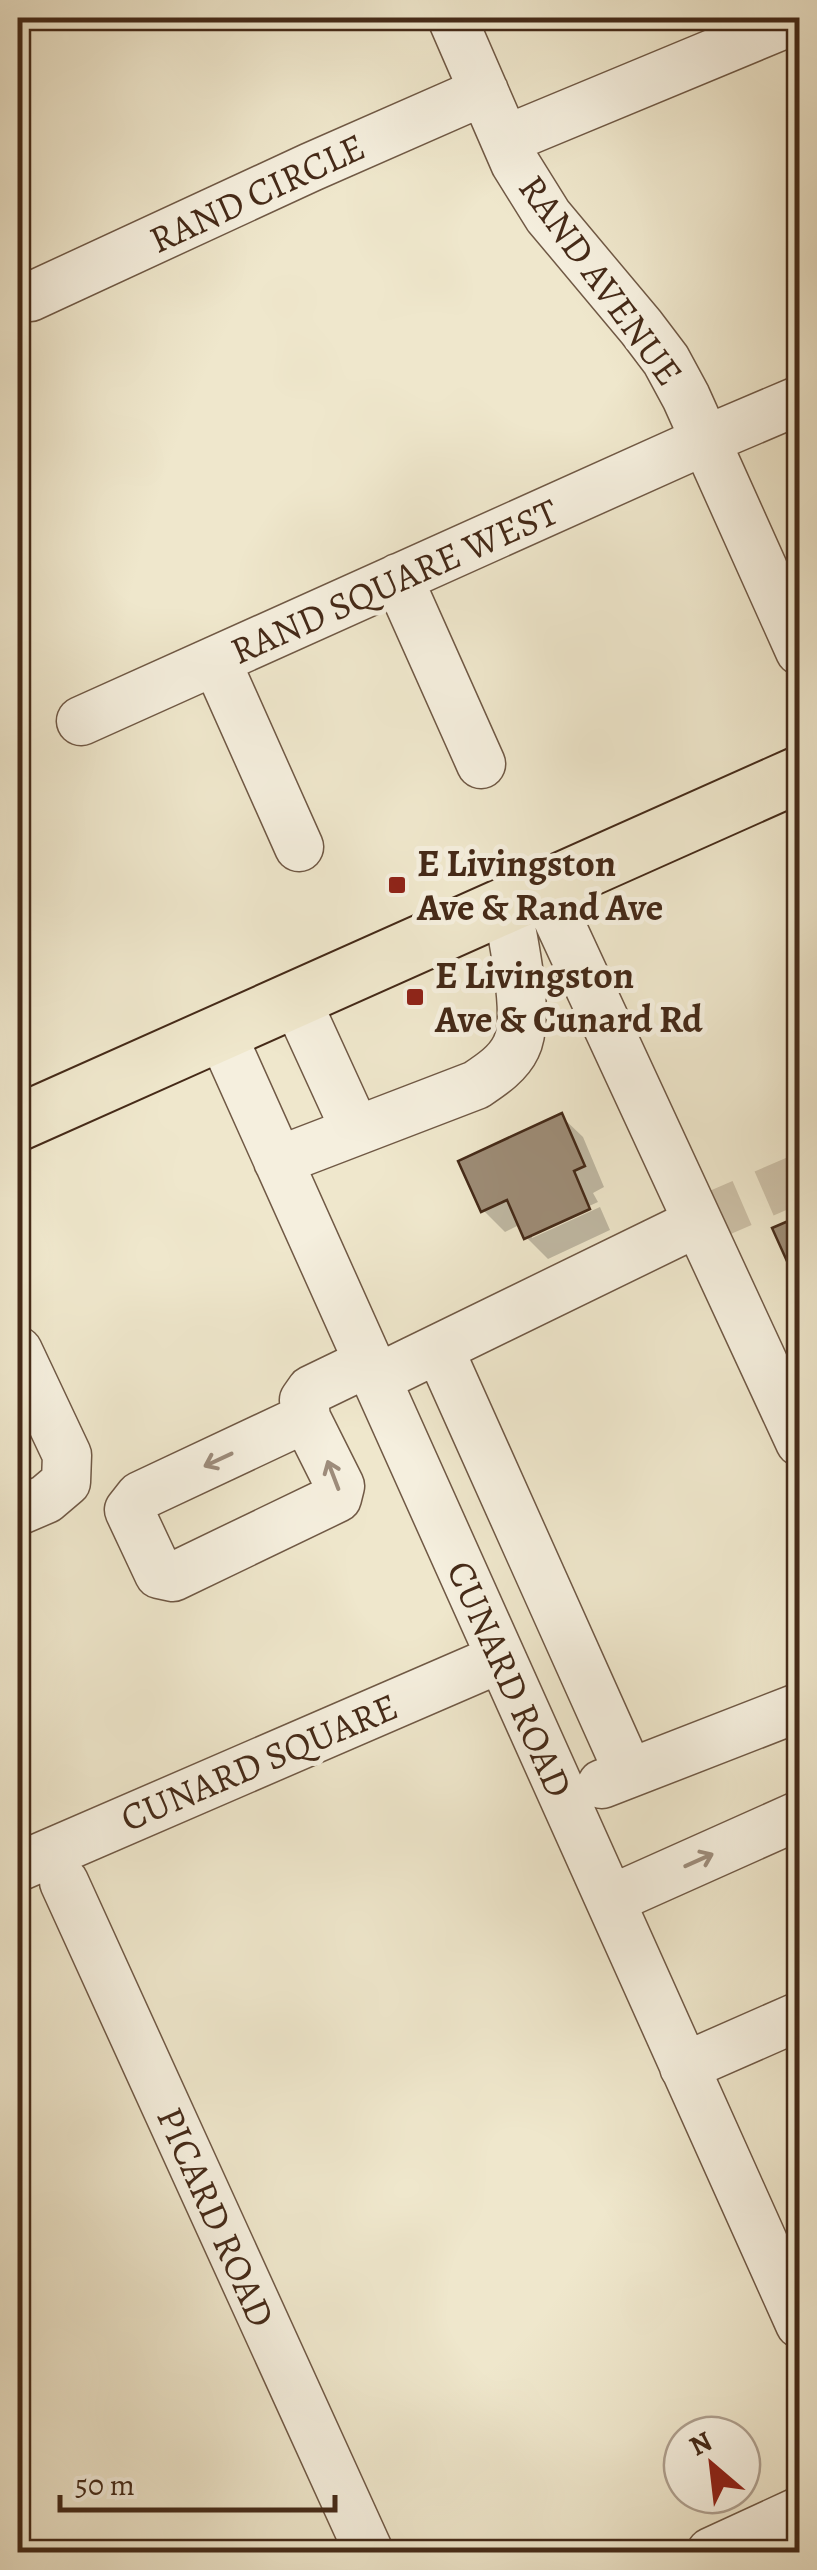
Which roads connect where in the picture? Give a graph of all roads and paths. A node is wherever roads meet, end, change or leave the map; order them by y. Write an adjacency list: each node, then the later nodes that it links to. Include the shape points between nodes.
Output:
1 (452, 18): 3 (street, RAND AVENUE)
2 (799, 18): 4 (street)
3 (484, 91): 4 (street, RAND AVENUE); 5 (street, RAND CIRCLE)
4 (505, 140): 7 (street, RAND AVENUE, via 548,216 666,360)
5 (30, 296)
6 (800, 400): 7 (street, RAND SQUARE WEST)
7 (706, 440): 8 (street, RAND SQUARE WEST); 9 (street, RAND AVENUE)
8 (398, 578): 10 (street, RAND SQUARE WEST); 12 (street)
9 (800, 652)
10 (216, 661): 11 (street, RAND SQUARE WEST); 14 (street)
11 (82, 721)
12 (481, 764)
13 (800, 774): 15 (main road)
14 (299, 846)
15 (525, 898): 16 (main road); 19 (street, via 516,955 522,1009 517,1046 499,1070 476,1084); 21 (street)
16 (296, 1000): 17 (main road); 19 (street)
17 (221, 1033): 18 (main road); 20 (street, CUNARD ROAD)
18 (18, 1123)
19 (356, 1131): 20 (street)
20 (278, 1160): 24 (street, CUNARD ROAD)
21 (698, 1222): 22 (street); 26 (street)
22 (439, 1348): 24 (street); 30 (street)
23 (18, 1352): 27 (street, via 67,1455 66,1482)
24 (372, 1371): 25 (street, via 311,1390 304,1400); 28 (street, CUNARD ROAD)
25 (306, 1418)
26 (800, 1442)
27 (18, 1511)
28 (501, 1658): 31 (street, CUNARD ROAD); 33 (street, CUNARD SQUARE)
29 (800, 1707): 30 (street)
30 (629, 1774): 31 (street)
31 (564, 1799): 35 (street, CUNARD ROAD)
32 (800, 1815): 35 (street, one-way to 32)
33 (18, 1867)
34 (64, 1882): 40 (street, PICARD ROAD)
35 (610, 1900): 37 (street, CUNARD ROAD)
36 (800, 2016): 37 (street)
37 (684, 2067): 38 (street, CUNARD ROAD)
38 (800, 2324)
39 (800, 2512): 41 (street)
40 (369, 2552)
41 (711, 2552)

